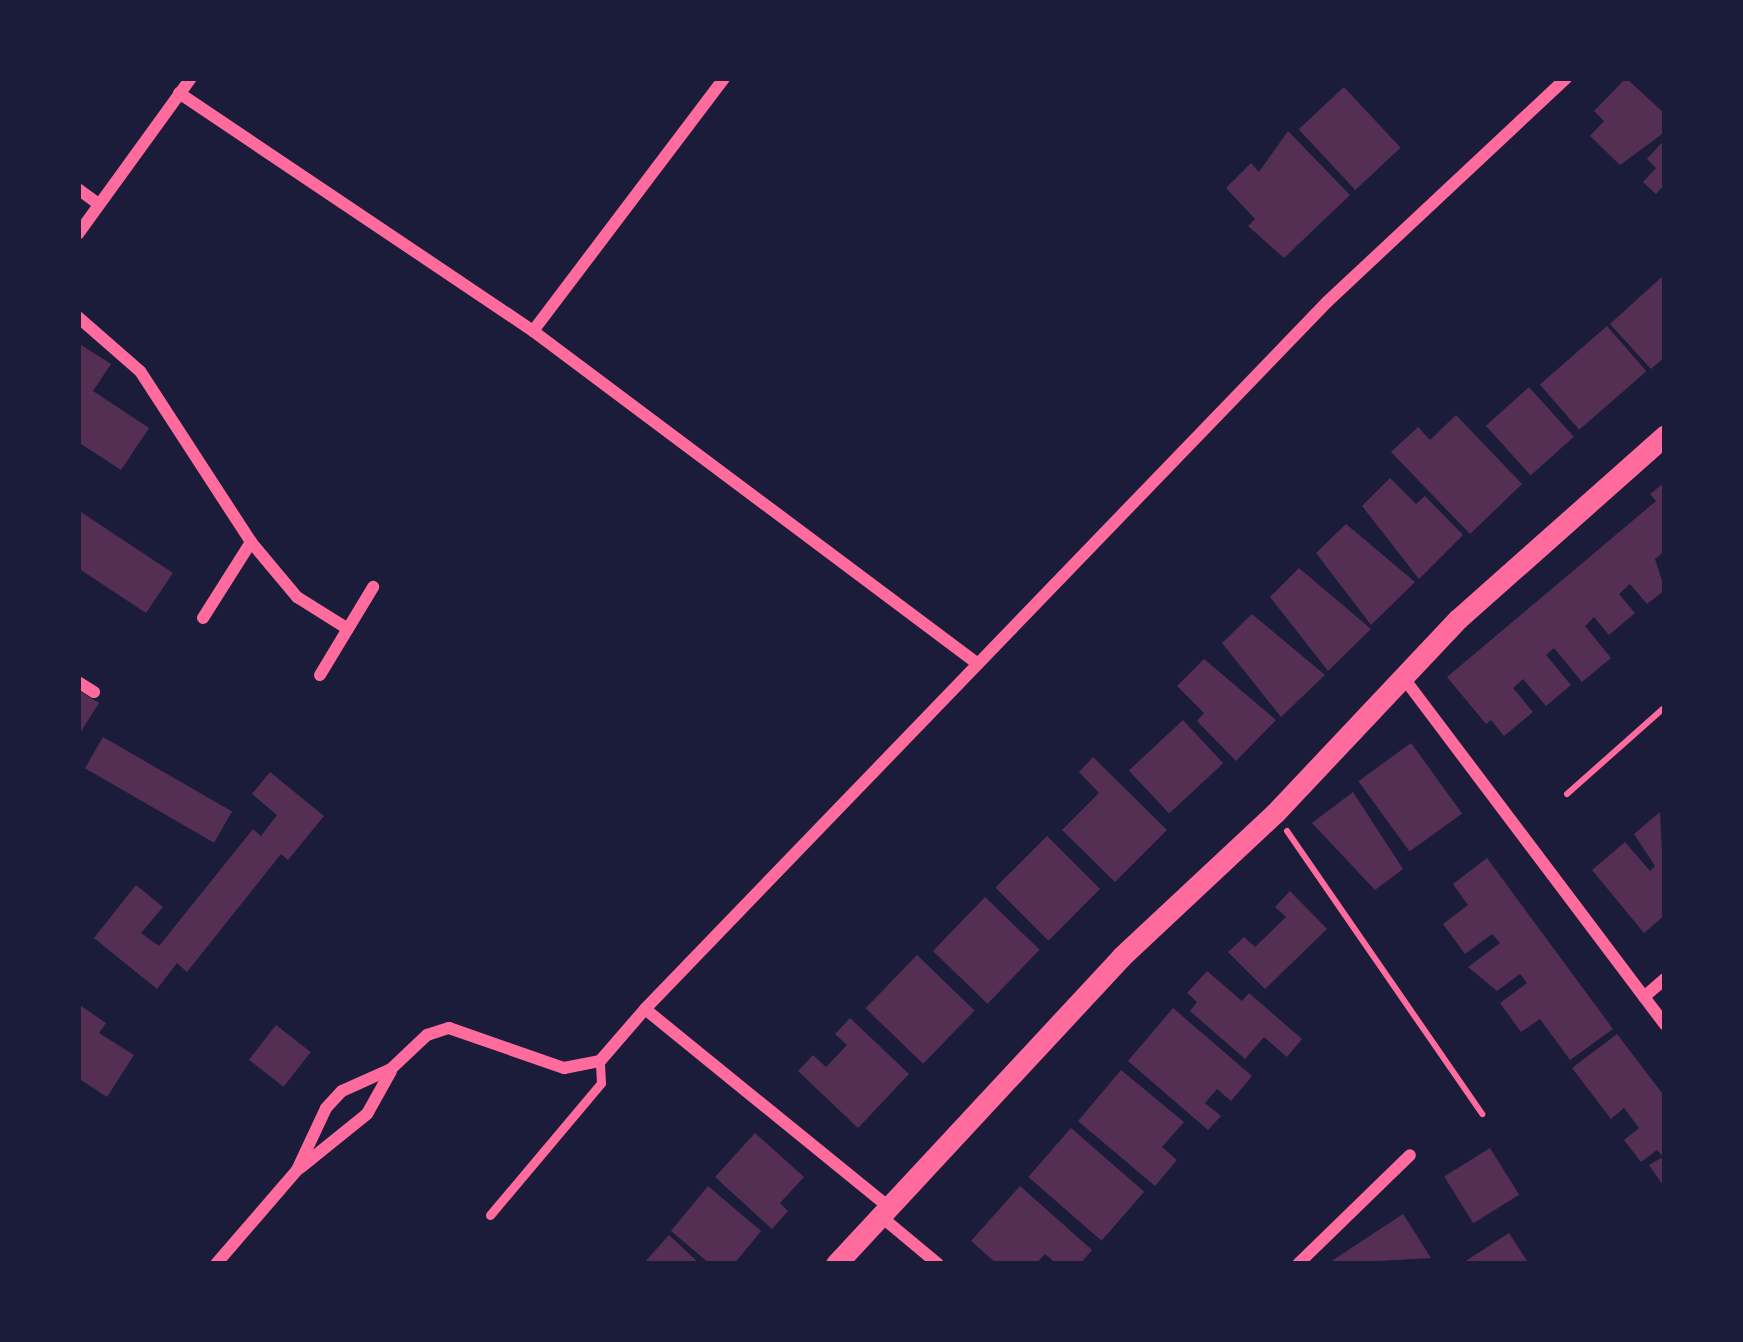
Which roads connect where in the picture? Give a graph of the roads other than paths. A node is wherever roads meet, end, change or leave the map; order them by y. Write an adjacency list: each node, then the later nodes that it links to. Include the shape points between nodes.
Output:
1 (191, 78): 4 (street)
2 (724, 78): 9 (street)
3 (1566, 78): 15 (street, via 1327,302)
4 (179, 93): 6 (street); 9 (street)
5 (78, 189): 6 (street)
6 (99, 204): 7 (street)
7 (78, 234)
8 (78, 317): 11 (street, via 140,370)
9 (533, 331): 15 (street)
10 (1665, 435): 17 (street, via 1458,619)
11 (251, 542): 13 (street); 14 (street, via 297,597)
12 (373, 587): 14 (street)
13 (203, 618)
14 (348, 629): 16 (street)
15 (974, 661): 22 (street)
16 (320, 675)
17 (1406, 681): 21 (street); 28 (street, via 1121,957)
18 (78, 682): 19 (street)
19 (94, 692)
20 (1665, 979): 21 (street)
21 (1644, 997): 23 (street)
22 (645, 1009): 24 (street); 28 (street)
23 (1665, 1024)
24 (601, 1061): 25 (street, via 564,1068 448,1028 427,1035); 29 (lane, via 601,1083)
25 (391, 1070): 27 (street, via 367,1114); 27 (street, via 342,1091 326,1108)
26 (1410, 1155): 33 (street)
27 (297, 1170): 30 (street)
28 (881, 1209): 31 (street); 32 (street)
29 (490, 1215)
30 (216, 1264)
31 (836, 1264)
32 (938, 1264)
33 (1298, 1264)

